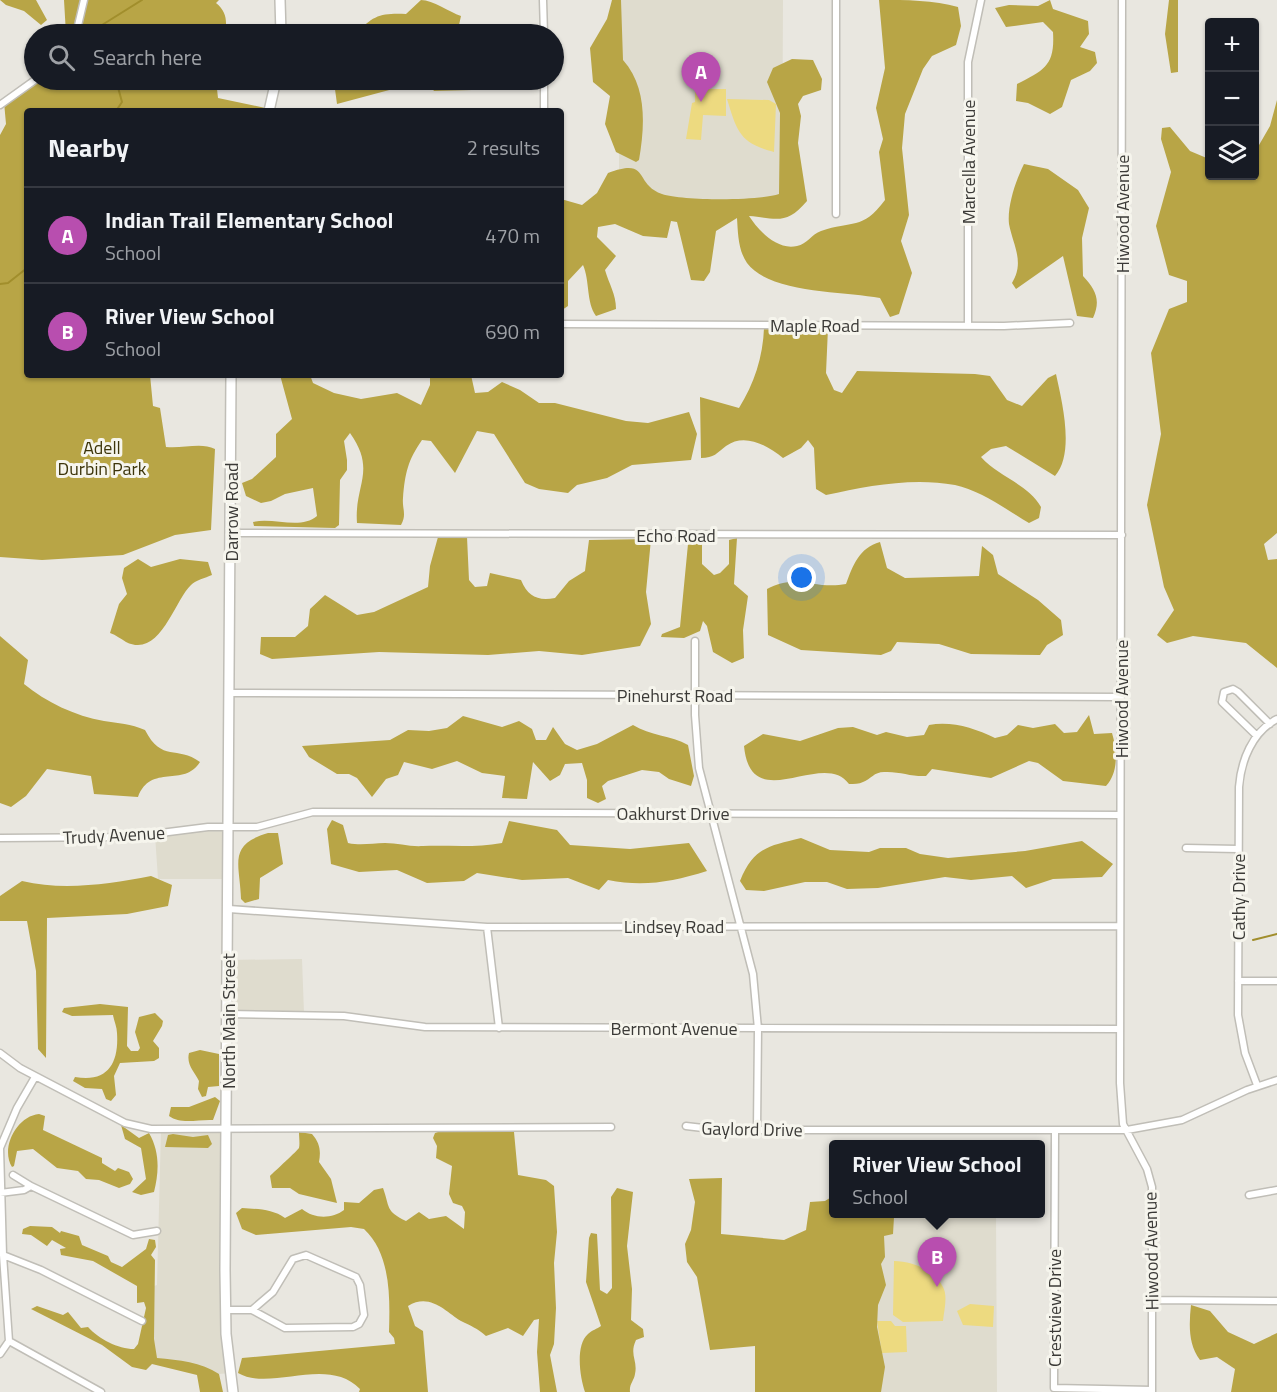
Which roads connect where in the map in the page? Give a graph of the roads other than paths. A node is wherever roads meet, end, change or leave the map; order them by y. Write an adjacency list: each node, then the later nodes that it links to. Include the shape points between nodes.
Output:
1 (84, 0): 7 (street)
2 (280, 0): 8 (main road)
3 (543, 0): 9 (street)
4 (836, 0): 17 (street)
5 (981, 0): 20 (street, Marcella Avenue, via 968,62)
6 (1122, 0): 23 (street, Hiwood Avenue)
7 (78, 24)
8 (281, 24)
9 (544, 24)
10 (24, 88): 14 (street)
11 (274, 90): 15 (main road)
12 (544, 90): 16 (street)
13 (0, 95): 14 (street)
14 (2, 103)
15 (270, 108)
16 (544, 108)
17 (836, 214)
18 (1070, 323): 20 (street, Maple Road)
19 (564, 324): 20 (street, Maple Road)
20 (968, 326)
21 (231, 378): 22 (main road, Darrow Road)
22 (231, 533): 23 (street, Echo Road); 25 (main road, Darrow Road)
23 (1122, 535): 28 (street, Hiwood Avenue)
24 (695, 641): 27 (street)
25 (231, 650): 26 (main road, North Main Street)
26 (230, 693): 27 (street, Pinehurst Road); 34 (main road, North Main Street)
27 (695, 695): 28 (street, Pinehurst Road); 32 (street, via 696,750)
28 (1120, 697): 33 (street, Hiwood Avenue)
29 (1277, 719): 30 (street, Cathy Drive)
30 (1269, 724): 31 (street, Cathy Drive); 31 (street, via 1238,692 1224,692 1222,702)
31 (1257, 736): 37 (street, Cathy Drive, via 1245,756 1240,778)
32 (709, 813): 33 (street, Oakhurst Drive); 34 (street, Oakhurst Drive, via 313,812 257,827); 39 (street)
33 (1120, 815): 40 (street, Hiwood Avenue)
34 (228, 827): 35 (street, Trudy Avenue, via 129,837); 38 (main road, North Main Street)
35 (0, 838)
36 (1186, 848): 37 (street)
37 (1238, 849): 42 (street, Cathy Drive)
38 (229, 909): 41 (street, Lindsey Road); 44 (main road, North Main Street)
39 (742, 926): 40 (street, Lindsey Road); 41 (street, Lindsey Road); 46 (street, via 753,974)
40 (1120, 926): 47 (street, Hiwood Avenue)
41 (487, 927): 45 (street)
42 (1238, 981): 43 (street); 51 (street, Cathy Drive, via 1241,1035)
43 (1277, 981)
44 (228, 1014): 45 (street, Bermont Avenue, via 307,1013 425,1027); 54 (main road, North Main Street)
45 (499, 1028): 46 (street, Bermont Avenue)
46 (758, 1029): 47 (street, Bermont Avenue); 55 (street)
47 (1120, 1029): 56 (street, Hiwood Avenue, via 1121,1106)
48 (0, 1053): 49 (street)
49 (35, 1077): 54 (street, via 125,1123 166,1131); 61 (street, via 16,1108 0,1148)
50 (1277, 1080): 51 (street, Gaylord Drive)
51 (1257, 1086): 56 (street, Gaylord Drive, via 1182,1120)
52 (686, 1126): 55 (street, Gaylord Drive)
53 (611, 1127): 54 (street)
54 (227, 1129): 67 (main road, North Main Street)
55 (757, 1130): 57 (street, Gaylord Drive)
56 (1127, 1130): 57 (street, Gaylord Drive); 65 (street, Hiwood Avenue, via 1152,1187)
57 (1055, 1131): 73 (street, Crestview Drive, via 1054,1388)
58 (13, 1175): 59 (street)
59 (31, 1186): 61 (street); 63 (street, via 133,1235)
60 (1277, 1190): 62 (street)
61 (0, 1194): 64 (street)
62 (1249, 1195)
63 (157, 1230)
64 (3, 1255): 69 (street); 70 (street)
65 (1152, 1300): 66 (street); 73 (street, Hiwood Avenue)
66 (1277, 1301)
67 (226, 1310): 68 (street); 75 (main road, North Main Street)
68 (252, 1310): 68 (street, via 273,1292 293,1259 306,1256 356,1278 364,1315 353,1327 299,1329 285,1328)
69 (142, 1322)
70 (3, 1323): 71 (street)
71 (9, 1341): 72 (street); 74 (street)
72 (0, 1354)
73 (1152, 1391)
74 (102, 1392)
75 (233, 1392)

